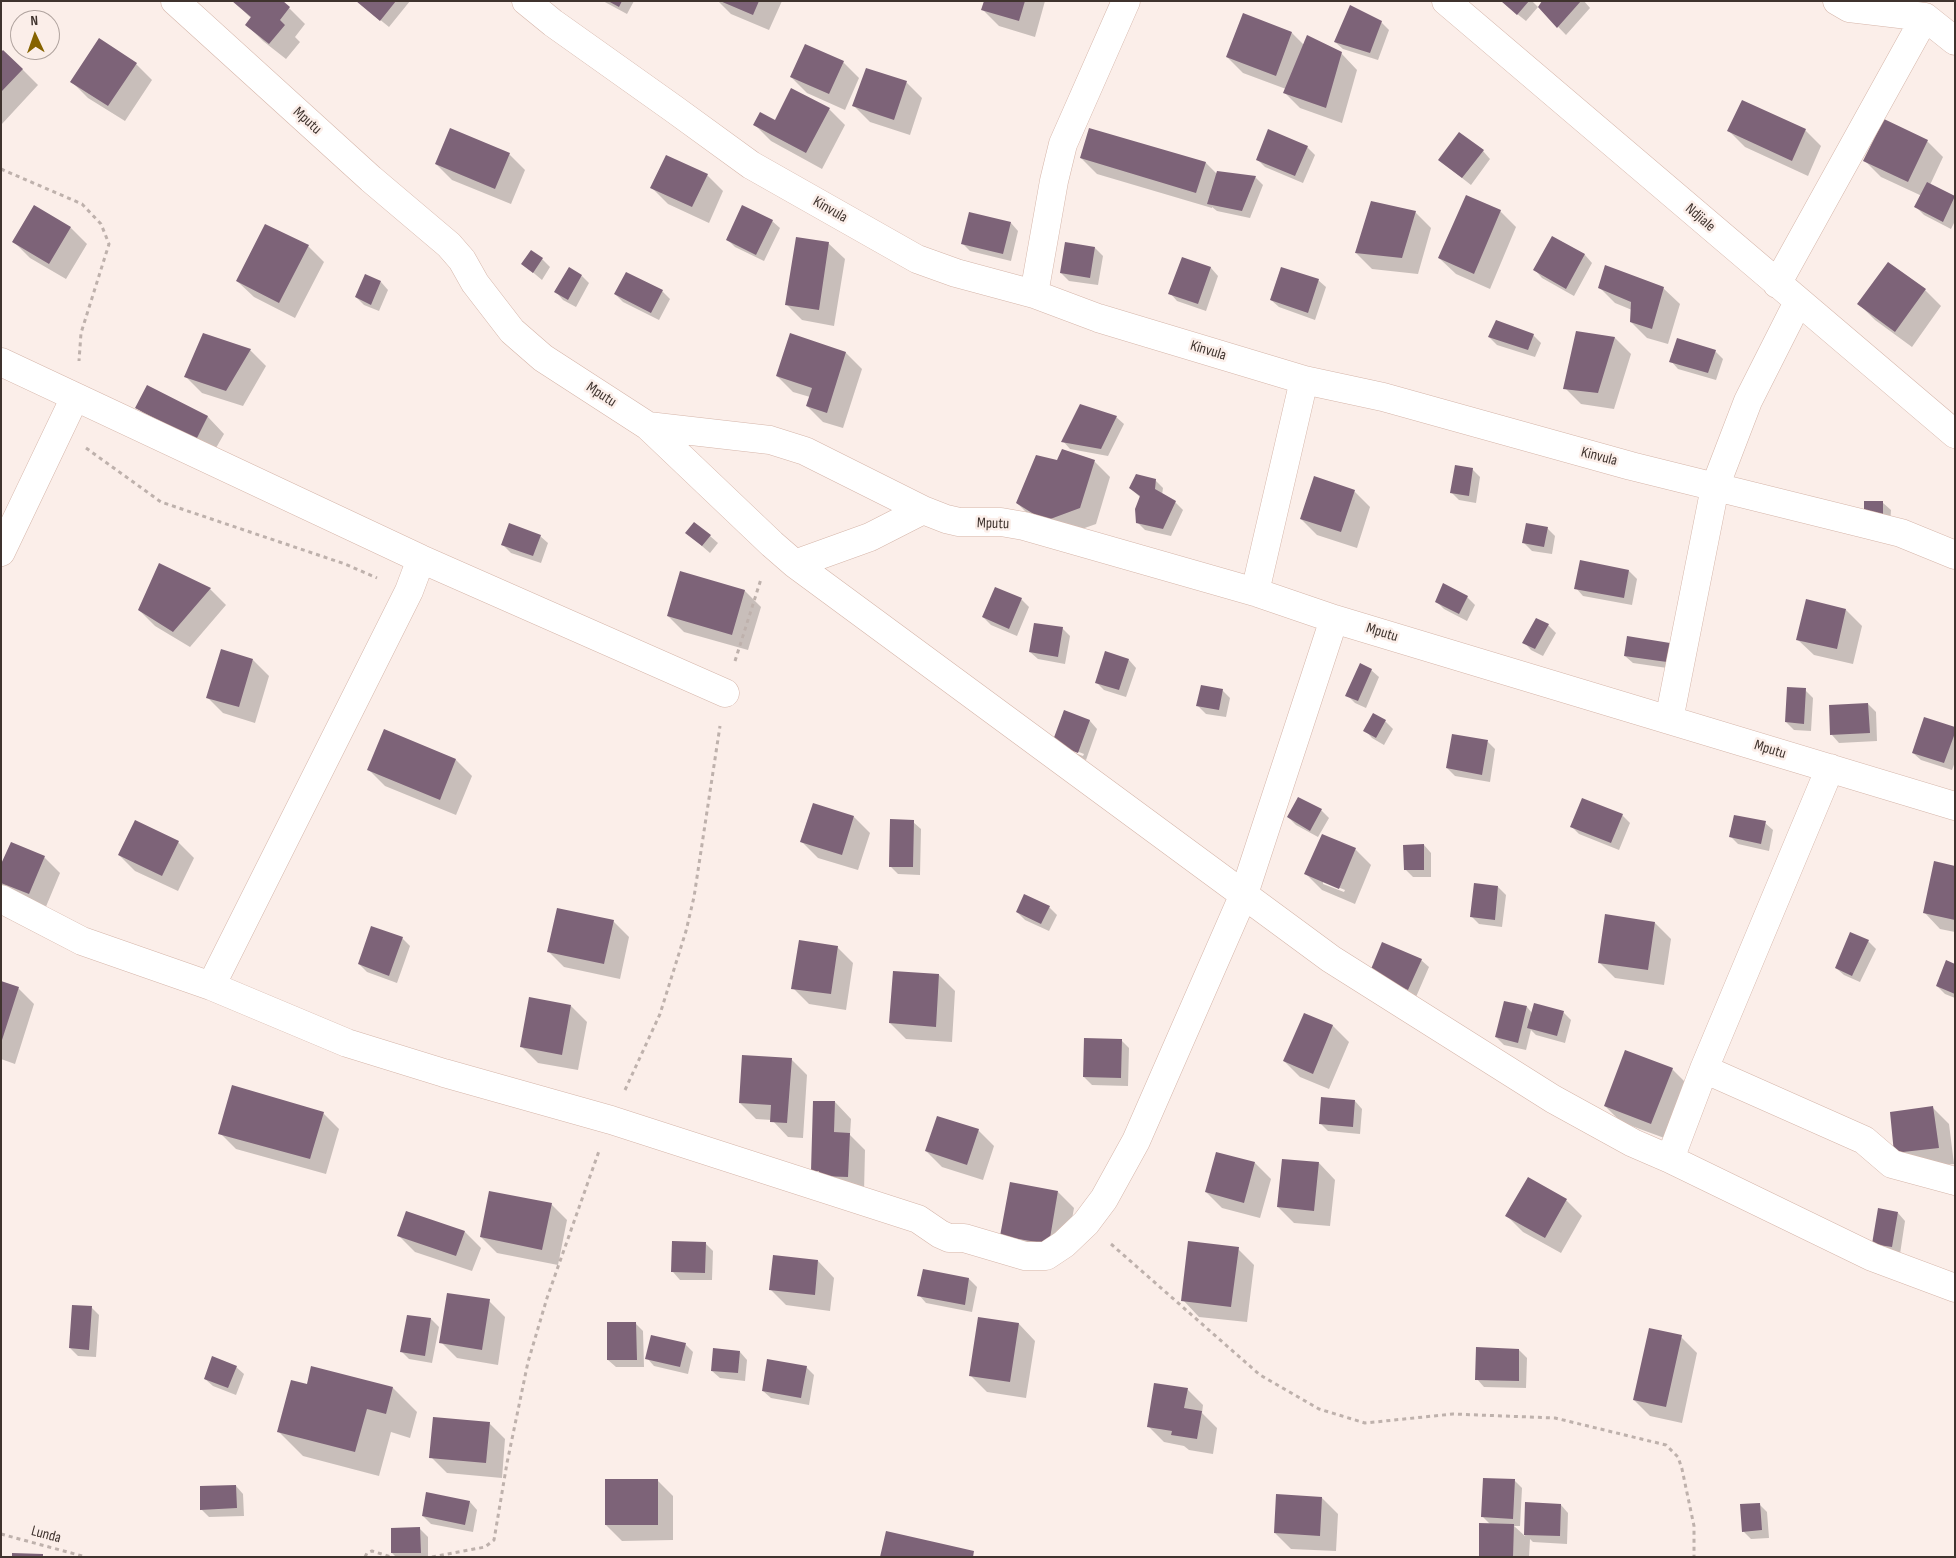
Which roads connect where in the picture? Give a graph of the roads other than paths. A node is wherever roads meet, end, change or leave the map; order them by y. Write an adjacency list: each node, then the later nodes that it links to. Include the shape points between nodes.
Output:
1 (175, 1): 15 (street, Mputu, via 371,179 449,245 512,331 543,358)
2 (526, 1): 6 (street, Kinvula)
3 (1126, 1): 10 (street, via 1063,144)
4 (1446, 1): 9 (street, Ndjiale)
5 (1837, 1): 7 (street, via 1849,8)
6 (557, 12): 10 (street, Kinvula, via 674,109 751,165 917,260)
7 (1925, 18): 8 (street); 9 (street)
8 (1955, 41)
9 (1777, 284): 11 (street, Ndjiale)
10 (1034, 294): 13 (street, Kinvula, via 1098,318)
11 (1798, 302): 16 (street, Ndjiale); 17 (street, via 1744,408)
12 (1, 362): 14 (street)
13 (1304, 380): 17 (street, Kinvula); 23 (street)
14 (75, 397): 19 (street); 21 (street)
15 (648, 426): 18 (street, Mputu, via 770,440 813,454); 22 (street)
16 (1955, 434)
17 (1715, 487): 20 (street, Kinvula, via 1901,533); 26 (street)
18 (923, 510): 22 (street, via 870,537); 23 (street, Mputu, via 958,522 1001,522 1024,526)
19 (1, 552)
20 (1955, 554)
21 (421, 559): 25 (street); 31 (street, via 409,591)
22 (795, 564): 29 (street)
23 (1255, 592): 24 (street, Mputu)
24 (1334, 619): 26 (street, Mputu); 29 (street)
25 (725, 694)
26 (1669, 720): 27 (street, Mputu)
27 (1830, 768): 28 (street, Mputu); 32 (street)
28 (1955, 806)
29 (1244, 894): 31 (street, via 1136,1141 1104,1199 1086,1222 1064,1244 1046,1256 1025,1256 964,1238 949,1238 918,1219 611,1120 347,1043); 33 (street, via 1331,958 1553,1100)
30 (1, 899): 31 (street, via 82,941)
31 (211, 986)
32 (1704, 1069): 33 (street); 34 (street, via 1864,1140 1892,1164)
33 (1670, 1159): 35 (street, via 1872,1257)
34 (1955, 1181)
35 (1955, 1288)

